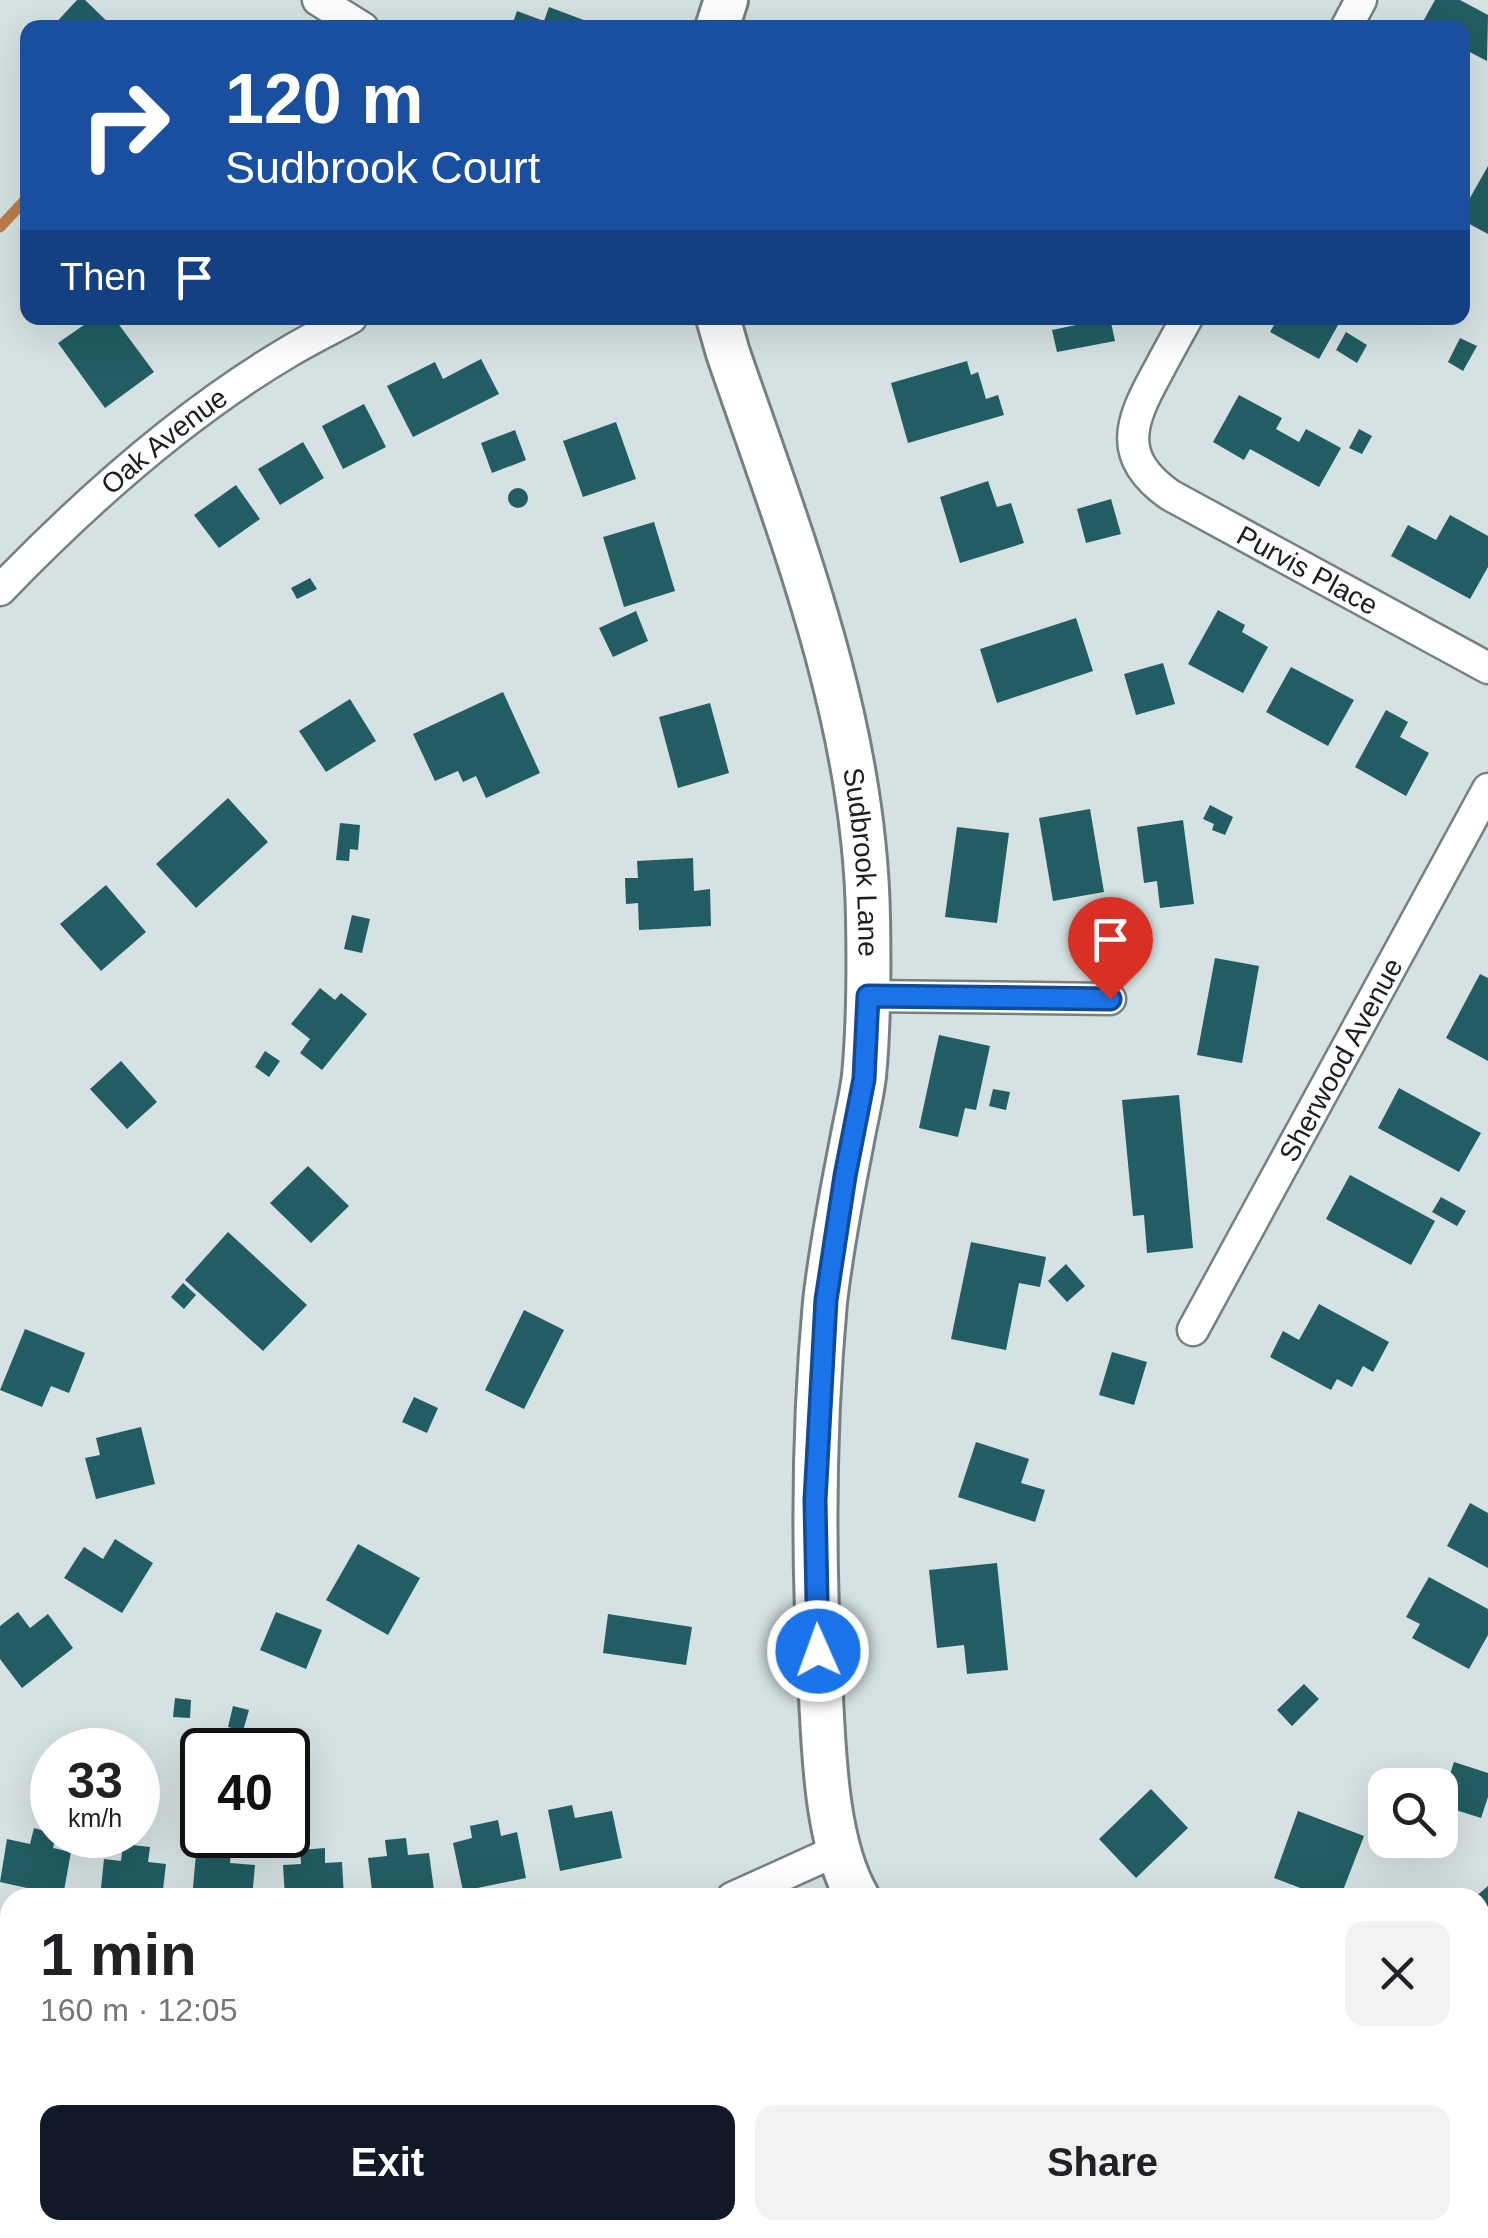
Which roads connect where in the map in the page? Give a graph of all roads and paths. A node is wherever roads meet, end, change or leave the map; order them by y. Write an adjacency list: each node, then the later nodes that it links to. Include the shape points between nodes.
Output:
1 (318, 0): 2 (street)
2 (350, 20)
3 (338, 325): 6 (street, Oak Avenue, via 222,396 136,461)
4 (720, 325): 9 (street, Sudbrook Lane, via 816,612 847,735 868,913)
5 (1183, 325): 7 (street, Purvis Place, via 1134,421 1138,462 1152,482)
6 (0, 590)
7 (1488, 668)
8 (1488, 789): 11 (street, Sherwood Avenue)
9 (868, 996): 10 (street); 12 (street, Sudbrook Lane, via 864,1079 826,1300 818,1418 818,1651)
10 (1110, 999)
11 (1192, 1330)
12 (838, 1850): 13 (street); 14 (street, Sudbrook Lane)
13 (754, 1888)
14 (854, 1888)

